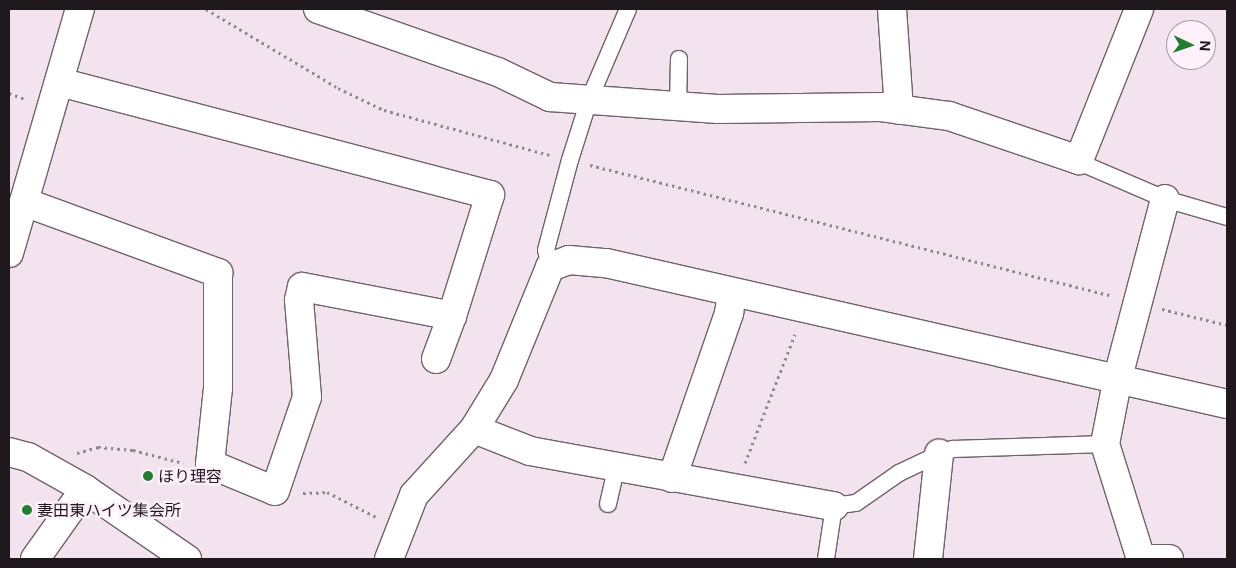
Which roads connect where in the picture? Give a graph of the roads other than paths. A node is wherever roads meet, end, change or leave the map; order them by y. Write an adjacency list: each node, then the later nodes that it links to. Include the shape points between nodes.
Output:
1 (80, 9): 7 (street)
2 (318, 9): 8 (street, via 498,72 550,97)
3 (628, 9): 8 (lane)
4 (892, 9): 10 (street)
5 (1139, 9): 11 (street)
6 (679, 59): 9 (lane)
7 (60, 82): 12 (street); 18 (street, via 490,195)
8 (589, 100): 9 (street); 16 (lane, via 546,250)
9 (678, 106): 10 (street, via 718,109 881,107)
10 (899, 110): 11 (street, via 949,116)
11 (1079, 160): 13 (lane, via 1081,164)
12 (20, 188): 15 (street); 18 (street, via 218,274 218,388 210,464 275,491 307,397 299,300 302,287)
13 (1165, 199): 14 (lane); 20 (street)
14 (1227, 217)
15 (9, 254)
16 (550, 266): 17 (street, via 569,260 606,263); 22 (street, via 504,380)
17 (732, 293): 20 (street); 27 (street, via 729,313)
18 (452, 316): 19 (street)
19 (436, 359)
20 (1118, 377): 21 (street); 23 (street)
21 (1227, 404)
22 (474, 429): 26 (street, via 530,451); 34 (street, via 414,495)
23 (1105, 444): 25 (lane, via 953,449); 36 (street)
24 (9, 452): 28 (street, via 28,457)
25 (939, 454): 30 (lane, via 899,473 856,503); 31 (street)
26 (616, 468): 27 (street); 29 (lane)
27 (672, 478): 30 (street)
28 (85, 489): 32 (street); 33 (street)
29 (608, 504)
30 (834, 506): 35 (lane)
31 (936, 554)
32 (35, 559)
33 (187, 559)
34 (389, 559)
35 (826, 559)
36 (1143, 559): 37 (street)
37 (1169, 559)

